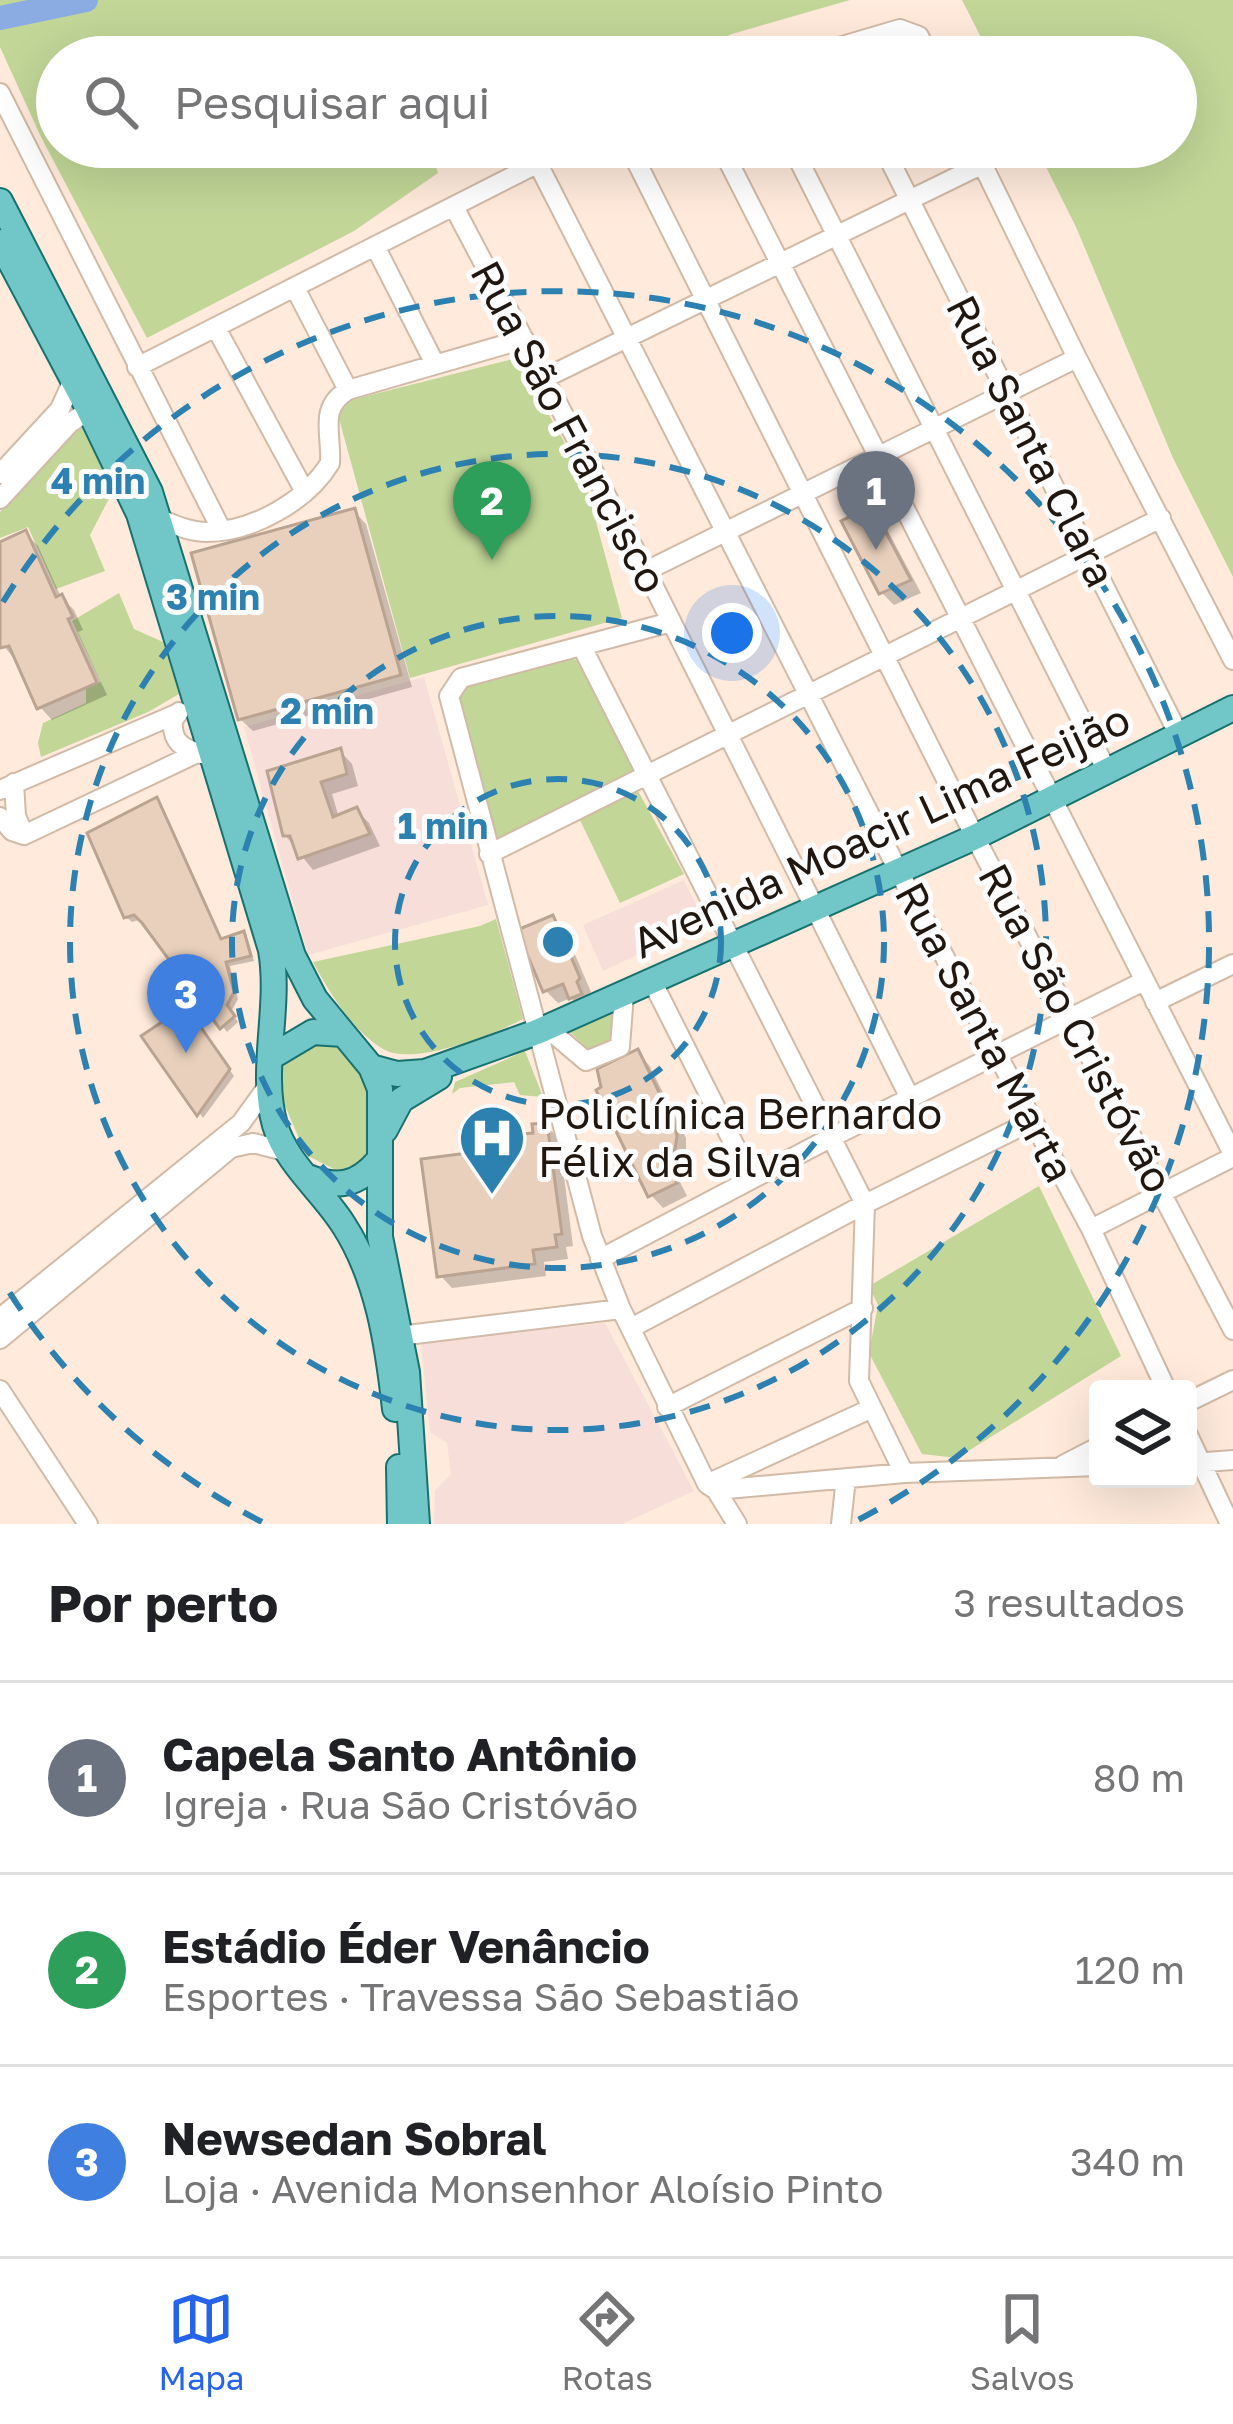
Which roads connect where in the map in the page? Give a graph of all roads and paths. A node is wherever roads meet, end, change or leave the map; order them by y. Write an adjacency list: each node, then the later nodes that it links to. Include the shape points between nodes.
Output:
1 (880, 36): 2 (street, via 900,28)
2 (919, 36)
3 (0, 93): 4 (street)
4 (36, 165)
5 (38, 168): 28 (street)
6 (530, 168): 16 (street)
7 (540, 168): 24 (street, Rua Santa Marta)
8 (639, 168): 22 (street, Rua São Cristóvão)
9 (731, 168): 20 (street)
10 (802, 168): 17 (street)
11 (894, 168): 14 (street, Rua Santa Clara)
12 (959, 168): 14 (street)
13 (985, 168): 26 (street)
14 (910, 199): 17 (street); 32 (street, Rua Santa Clara)
15 (0, 201): 41 (main road)
16 (454, 207): 19 (street); 25 (street, Rua São Francisco)
17 (836, 235): 20 (street); 34 (street)
18 (0, 242): 30 (main road)
19 (376, 248): 21 (street); 27 (street)
20 (778, 264): 22 (street); 35 (street)
21 (295, 288): 23 (street); 31 (street)
22 (704, 301): 24 (street); 38 (street, Rua São Cristóvão)
23 (216, 328): 28 (street); 37 (street)
24 (626, 337): 29 (street); 43 (street, Rua Santa Marta)
25 (524, 339): 27 (street); 29 (street, Rua São Francisco)
26 (1077, 358): 32 (street); 40 (street)
27 (435, 364): 31 (street)
28 (137, 367): 42 (street)
29 (545, 378): 45 (street, Rua São Francisco)
30 (73, 380): 33 (main road); 36 (street, via 60,409)
31 (348, 390): 37 (street, via 327,416 330,463)
32 (1005, 394): 34 (street); 44 (street, Rua Santa Clara)
33 (89, 410): 39 (street); 54 (main road, via 139,514)
34 (934, 428): 35 (street); 46 (street)
35 (876, 457): 38 (street); 47 (street)
36 (0, 474)
37 (305, 492): 42 (street)
38 (801, 494): 43 (street); 50 (street, Rua São Cristóvão)
39 (0, 499)
40 (1161, 518): 44 (street); 51 (street)
41 (160, 519): 42 (street); 76 (main road, via 285,933 305,982)
42 (222, 531)
43 (724, 532): 45 (street); 52 (street, Rua Santa Marta)
44 (1088, 554): 46 (street); 56 (street, Rua Santa Clara)
45 (646, 572): 48 (street, Rua São Francisco)
46 (1015, 592): 47 (street); 58 (street)
47 (958, 620): 50 (street); 61 (street)
48 (670, 622): 49 (street); 55 (street, Rua São Francisco)
49 (582, 647): 59 (street); 65 (street, via 453,686 449,696)
50 (884, 657): 52 (street); 64 (street, Rua São Cristóvão)
51 (1233, 660)
52 (808, 694): 55 (street); 66 (street, Rua Santa Marta)
53 (1233, 708): 56 (main road, Avenida Moacir Lima Feijão)
54 (186, 709): 57 (main road); 60 (street)
55 (728, 735): 59 (street); 67 (street, Rua São Francisco)
56 (1179, 735): 58 (main road, Avenida Moacir Lima Feijão)
57 (205, 755): 63 (street); 79 (main road, via 271,950)
58 (1107, 771): 61 (main road, Avenida Moacir Lima Feijão)
59 (647, 777): 65 (street); 68 (street)
60 (7, 787): 63 (street)
61 (1051, 799): 64 (main road, Avenida Moacir Lima Feijão); 71 (street)
62 (0, 817): 63 (street)
63 (24, 835)
64 (975, 837): 66 (main road, Avenida Moacir Lima Feijão); 74 (street, Rua São Cristóvão)
65 (489, 854): 75 (street)
66 (899, 872): 67 (main road, Avenida Moacir Lima Feijão); 78 (street, Rua Santa Marta)
67 (816, 910): 68 (main road, Avenida Moacir Lima Feijão); 82 (street, Rua São Francisco)
68 (734, 946): 70 (main road, Avenida Moacir Lima Feijão); 84 (street)
69 (1233, 964): 73 (street)
70 (652, 981): 72 (main road, Avenida Moacir Lima Feijão); 89 (street)
71 (1144, 981): 73 (street); 74 (street)
72 (624, 994): 75 (main road, Avenida Moacir Lima Feijão); 75 (street, via 620,1046 603,1054 586,1061)
73 (1155, 1003): 85 (street)
74 (1070, 1018): 78 (street); 90 (street, Rua São Cristóvão)
75 (542, 1030): 77 (main road, Avenida Moacir Lima Feijão); 93 (street)
76 (343, 1034): 79 (main road, via 313,1032); 80 (main road)
77 (495, 1049): 80 (main road, via 408,1074); 86 (main road, via 413,1090 392,1114)
78 (998, 1054): 82 (street); 83 (street, Rua Santa Marta)
79 (271, 1057): 81 (main road)
80 (371, 1067): 86 (main road, via 380,1089)
81 (270, 1083): 87 (main road, via 275,1127); 96 (street, via 241,1123)
82 (910, 1098): 84 (street)
83 (1032, 1121): 91 (street); 92 (street, Rua Santa Marta)
84 (832, 1137): 89 (street); 91 (street)
85 (1231, 1144): 90 (street)
86 (380, 1150): 88 (main road, via 364,1175 339,1186); 99 (main road, via 380,1237)
87 (288, 1152): 88 (main road); 100 (street, via 253,1143 231,1148)
88 (306, 1177): 117 (main road, via 367,1270 393,1394)
89 (751, 1178): 93 (street)
90 (1162, 1192): 92 (street); 98 (street, Rua São Cristóvão)
91 (865, 1204): 94 (street); 97 (street)
92 (1091, 1229): 102 (street, Rua Santa Marta)
93 (600, 1259): 95 (street)
94 (863, 1308): 105 (street); 106 (street, via 859,1381)
95 (621, 1309): 97 (street); 99 (street)
96 (0, 1318)
97 (631, 1328): 105 (street)
98 (1233, 1330)
99 (399, 1336): 118 (main road)
100 (0, 1339)
101 (1233, 1379): 104 (street)
102 (1162, 1380)
103 (0, 1390): 116 (street)
104 (1197, 1397)
105 (668, 1407): 115 (street)
106 (870, 1409): 113 (street); 115 (street)
107 (1089, 1452): 111 (street)
108 (1233, 1460): 109 (street)
109 (1197, 1463)
110 (1089, 1466): 111 (street)
111 (1059, 1467): 113 (street)
112 (1197, 1468): 121 (street)
113 (904, 1473): 114 (street)
114 (845, 1478): 115 (street); 120 (street)
115 (712, 1487): 119 (street)
116 (88, 1524)
117 (400, 1524)
118 (417, 1524)
119 (737, 1524)
120 (842, 1524)
121 (1230, 1524)

